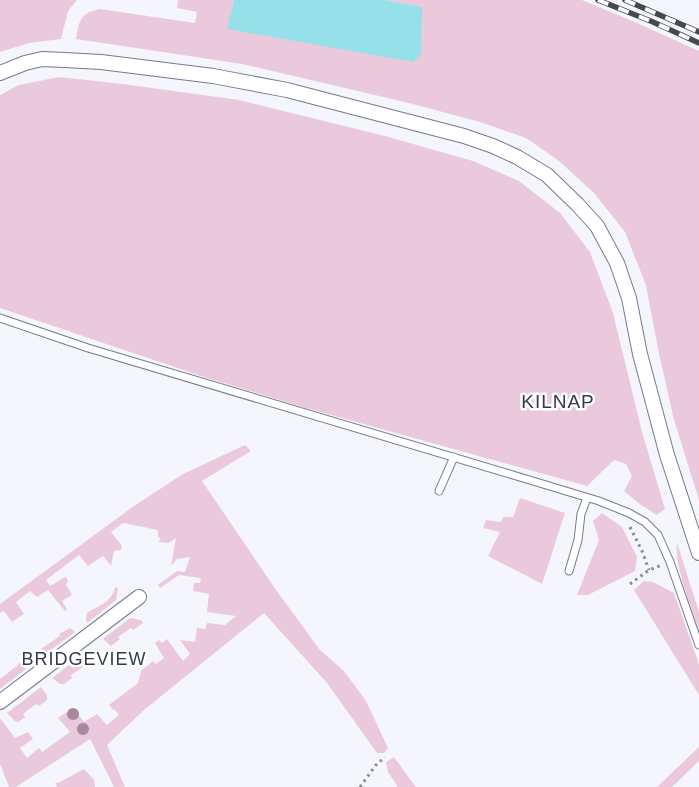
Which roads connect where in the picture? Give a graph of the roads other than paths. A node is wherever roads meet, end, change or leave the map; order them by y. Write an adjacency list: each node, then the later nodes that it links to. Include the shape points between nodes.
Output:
1 (0, 72): 6 (street, via 42,59 101,62 213,76 287,90 464,136 517,157 547,175 597,226 617,263 629,298 667,455)
2 (0, 318): 3 (lane, via 88,348)
3 (454, 457): 4 (lane); 5 (lane)
4 (439, 491)
5 (588, 498): 7 (lane, via 581,514); 9 (lane, via 629,513 658,535)
6 (699, 552)
7 (569, 571)
8 (139, 597): 10 (street)
9 (699, 645)
10 (0, 702)

